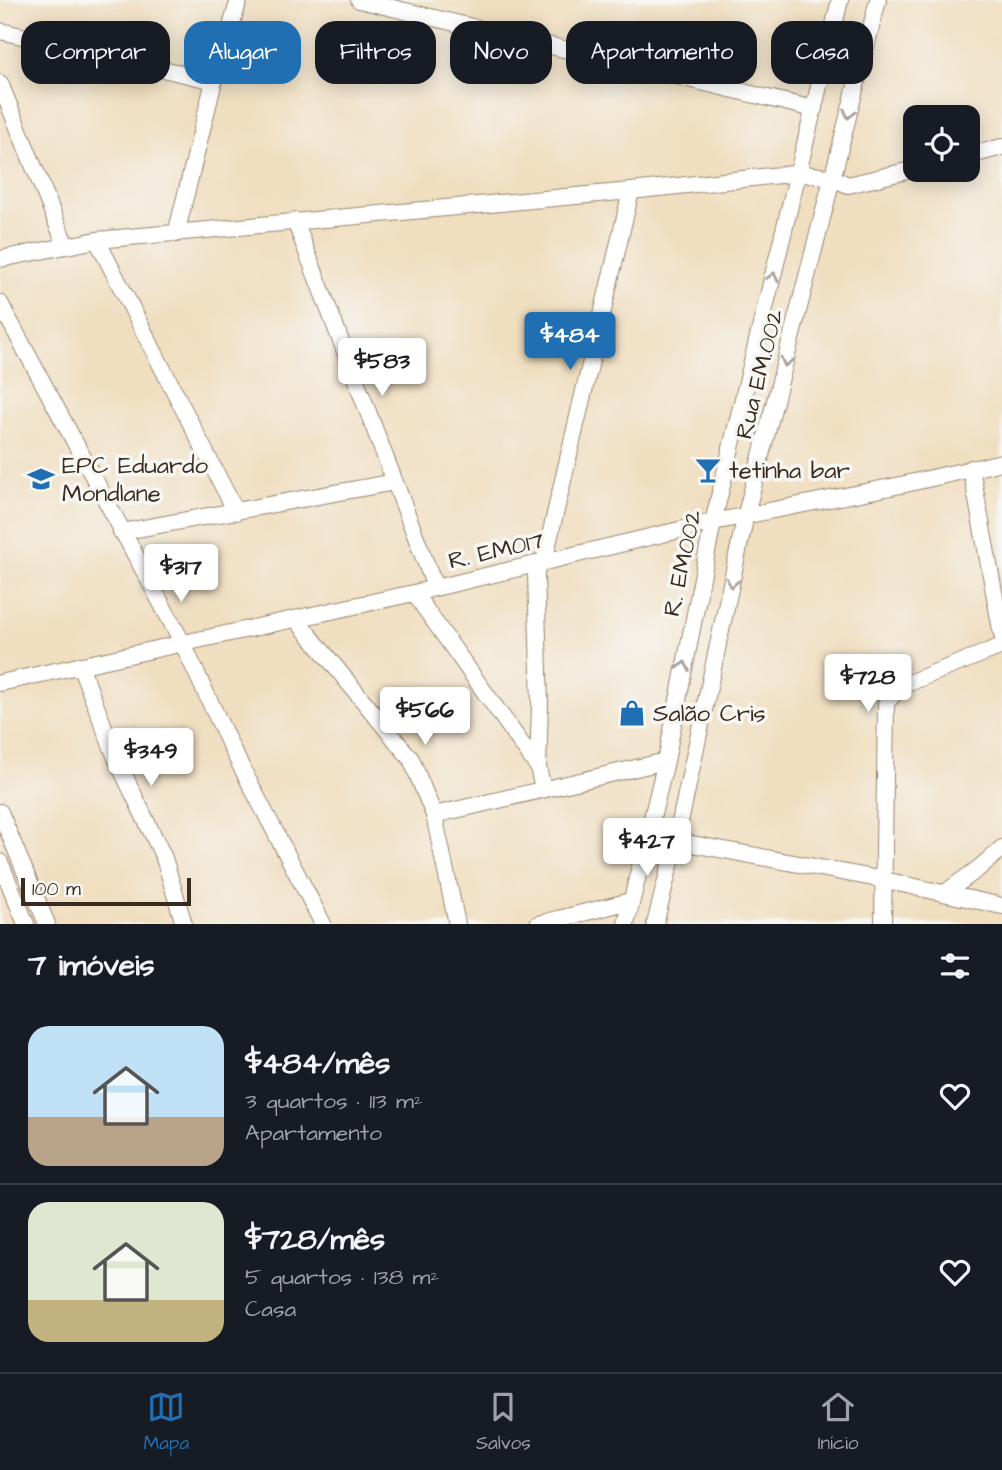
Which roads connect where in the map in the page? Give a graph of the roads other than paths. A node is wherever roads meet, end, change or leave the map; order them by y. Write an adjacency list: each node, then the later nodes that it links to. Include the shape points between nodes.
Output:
1 (239, 0): 5 (street)
2 (840, 0): 10 (street)
3 (878, 0): 15 (street, Rua EM.002, one-way to 15)
4 (369, 1): 10 (street)
5 (233, 21)
6 (0, 31): 7 (street)
7 (184, 74)
8 (0, 83): 20 (street)
9 (213, 84): 18 (street)
10 (814, 110): 14 (street)
11 (1002, 148): 12 (street)
12 (980, 153)
13 (903, 171): 15 (street)
14 (799, 173): 15 (street); 16 (street); 28 (street, R. EM002, one-way to 14)
15 (840, 181): 27 (street, Rua EM.002, one-way to 27)
16 (631, 191): 17 (street); 30 (street)
17 (295, 221): 18 (street); 25 (street)
18 (176, 233): 19 (street)
19 (97, 240): 20 (street); 26 (street)
20 (66, 246): 21 (street)
21 (0, 259)
22 (0, 303): 29 (street)
23 (1002, 462): 24 (street, R. EM017)
24 (971, 468): 27 (street, R. EM017); 34 (street)
25 (395, 482): 26 (street); 31 (street)
26 (236, 512): 29 (street)
27 (747, 514): 28 (street, R. EM017); 44 (street, Rua EM.002, one-way to 44)
28 (713, 522): 30 (street, R. EM017); 39 (street, R. EM002, one-way to 28)
29 (121, 532): 35 (street)
30 (541, 562): 31 (street, R. EM017); 40 (street, via 536,575)
31 (435, 587): 32 (street, R. EM017)
32 (414, 593): 33 (street, R. EM017); 40 (street)
33 (296, 619): 35 (street, R. EM017); 43 (street, via 411,759)
34 (1001, 625)
35 (182, 642): 37 (street, R. EM017); 54 (street)
36 (1002, 646): 47 (street, via 901,686 886,703)
37 (80, 664): 38 (street, R. EM017); 53 (street, via 164,858)
38 (0, 683)
39 (666, 761): 41 (street); 49 (street, R. EM002)
40 (538, 767): 41 (street)
41 (543, 789): 43 (street)
42 (0, 812): 52 (street)
43 (434, 816): 55 (street)
44 (676, 841): 47 (street); 58 (street, Rua EM.002)
45 (1002, 848): 48 (street)
46 (0, 862): 51 (street)
47 (884, 880): 48 (street); 59 (street)
48 (945, 893): 50 (street)
49 (631, 901): 56 (street); 57 (street, R. EM002)
50 (1002, 906)
51 (26, 924)
52 (47, 924)
53 (184, 924)
54 (323, 924)
55 (457, 924)
56 (538, 924)
57 (626, 924)
58 (654, 924)
59 (883, 924)

